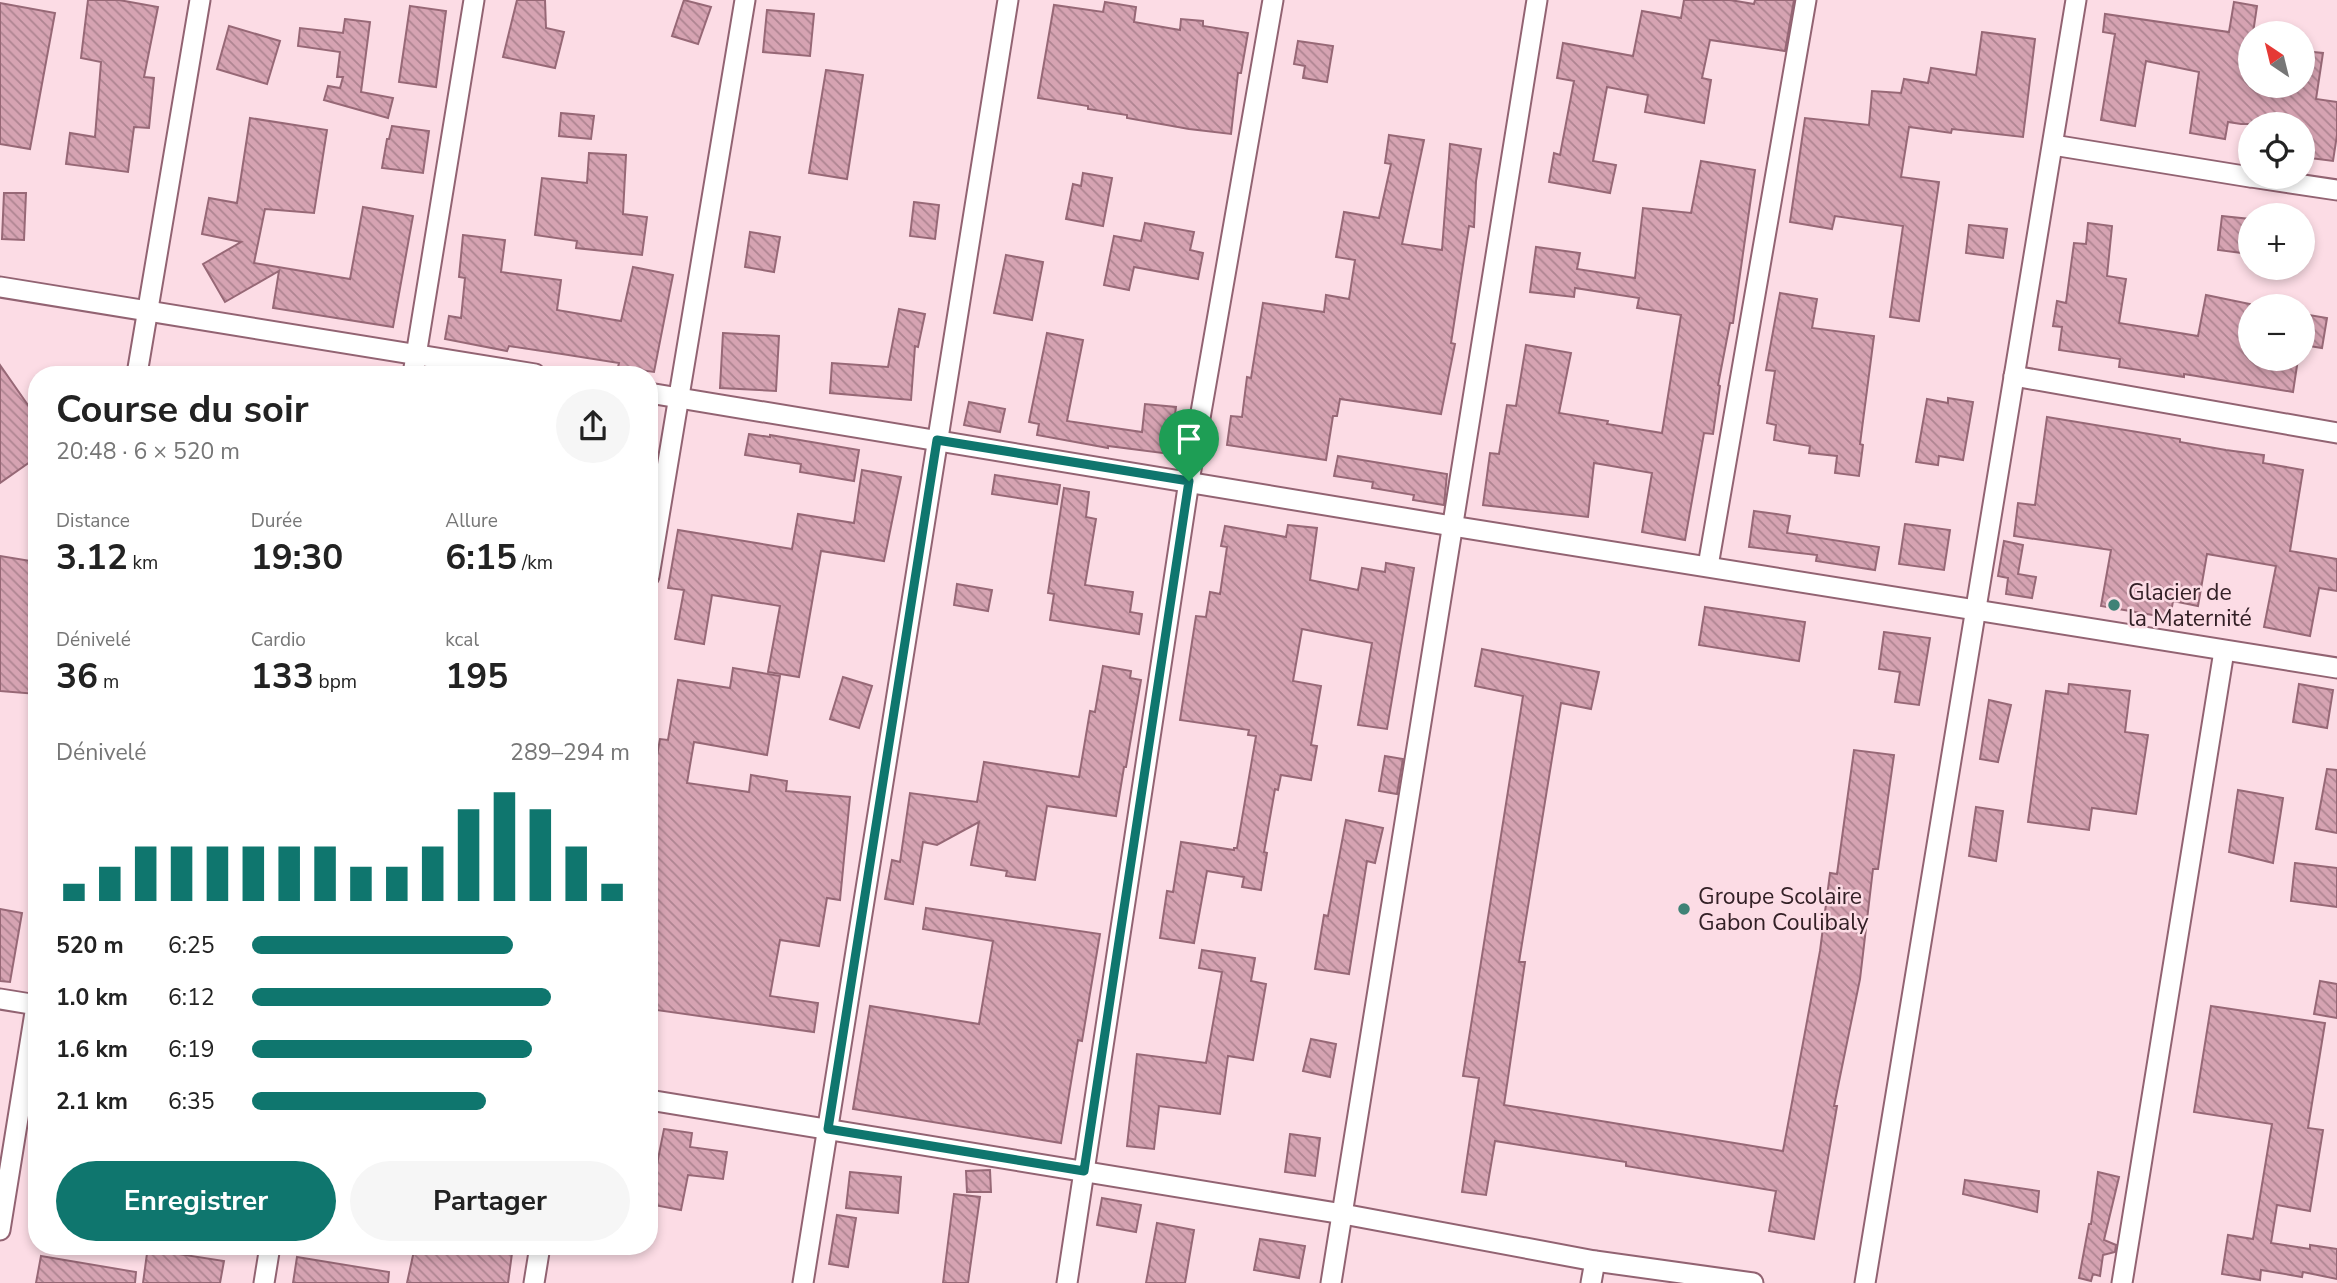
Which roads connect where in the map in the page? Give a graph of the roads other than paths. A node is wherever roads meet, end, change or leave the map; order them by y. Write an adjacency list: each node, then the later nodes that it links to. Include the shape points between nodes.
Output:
1 (200, 0): 14 (street)
2 (474, 0): 15 (street)
3 (746, 0): 19 (street)
4 (1008, 0): 21 (street)
5 (1273, 0): 22 (street)
6 (1537, 0): 24 (street)
7 (1806, 0): 25 (street)
8 (2076, 0): 9 (street)
9 (2053, 145): 10 (street); 17 (street)
10 (2238, 175)
11 (2315, 187): 12 (street)
12 (2337, 190)
13 (0, 287): 14 (street)
14 (147, 311): 15 (street); 16 (street)
15 (414, 365)
16 (138, 366)
17 (2014, 376): 20 (street); 26 (street)
18 (658, 394): 19 (street)
19 (679, 398): 21 (street); 23 (street)
20 (2337, 433)
21 (937, 440): 22 (street); 33 (street)
22 (1189, 481): 24 (street); 34 (street)
23 (658, 523)
24 (1452, 526): 25 (street); 35 (street)
25 (1708, 566): 26 (street)
26 (1974, 610): 27 (street); 47 (street)
27 (2224, 651): 28 (street); 48 (street)
28 (2337, 668)
29 (0, 999): 30 (street)
30 (28, 1002)
31 (28, 1058): 36 (street)
32 (658, 1101): 33 (street)
33 (828, 1129): 34 (street); 42 (street)
34 (1084, 1171): 35 (street); 43 (street)
35 (1343, 1214): 39 (street); 44 (street)
36 (0, 1230)
37 (269, 1255): 40 (street)
38 (539, 1255): 41 (street)
39 (1595, 1261): 45 (street); 46 (street)
40 (264, 1283)
41 (534, 1283)
42 (803, 1283)
43 (1067, 1283)
44 (1331, 1283)
45 (1591, 1283)
46 (1753, 1283)
47 (1864, 1283)
48 (2122, 1283)

